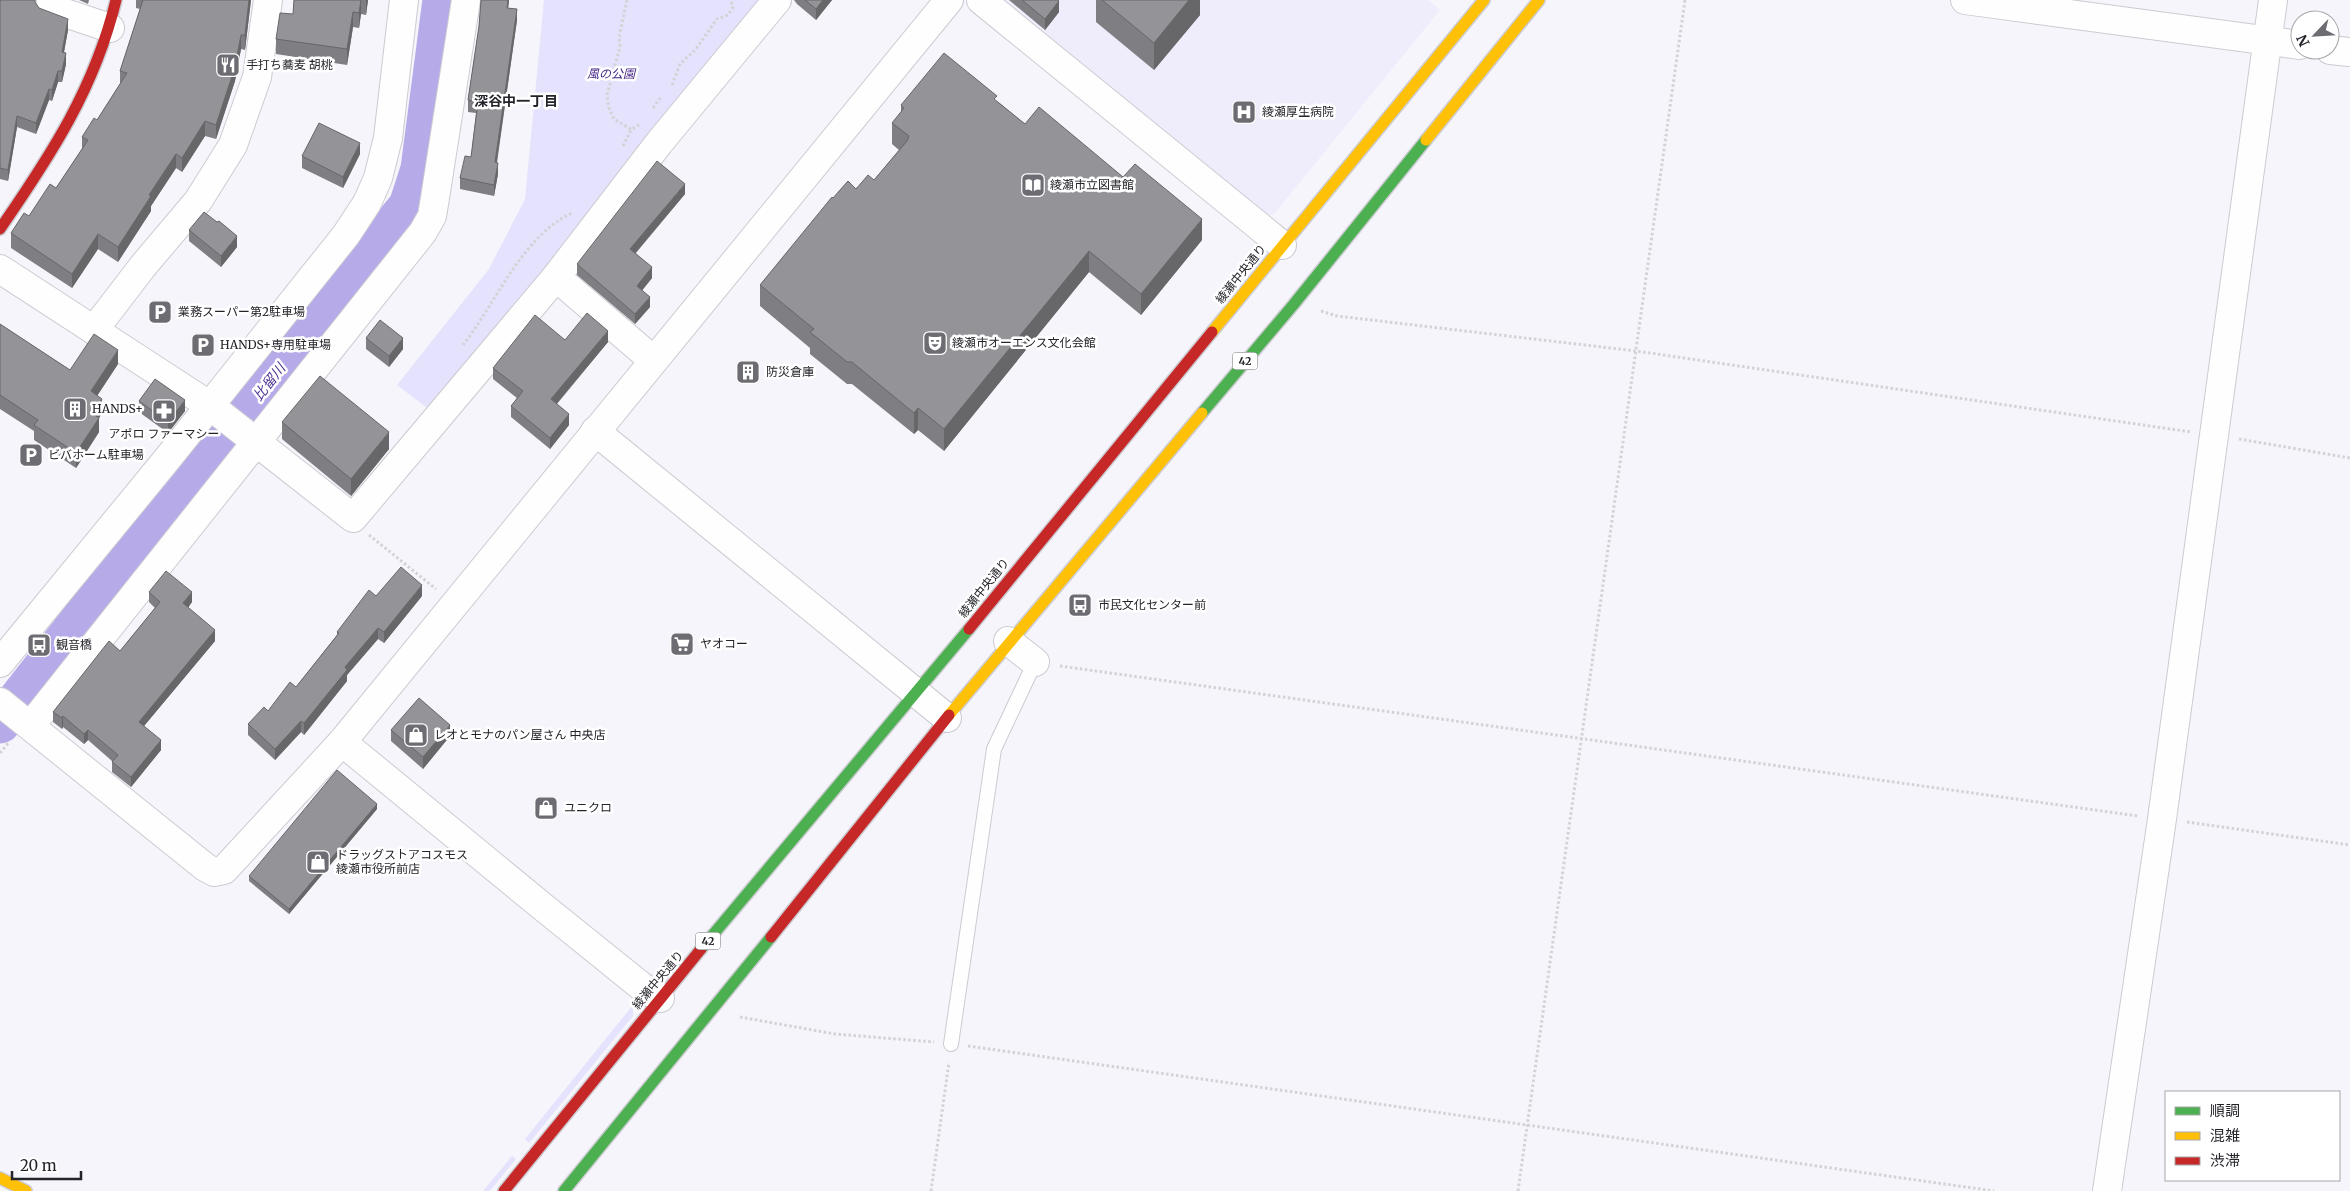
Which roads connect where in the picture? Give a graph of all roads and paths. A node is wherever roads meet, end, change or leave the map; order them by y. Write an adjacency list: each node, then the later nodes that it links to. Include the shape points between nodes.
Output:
1 (51, 0): 16 (street, via 50,8)
2 (116, 0): 16 (main road)
3 (268, 0): 29 (street, via 257,77 233,145 198,201)
4 (404, 0): 33 (street, via 388,138 378,178 367,203)
5 (466, 0): 33 (street, via 432,216 423,232)
6 (627, 0): 20 (path, via 620,47 607,95 614,119)
7 (731, 0): 19 (path, via 733,7 728,15 717,19 696,49 680,64 672,86)
8 (777, 0): 21 (street)
9 (949, 0): 32 (street)
10 (981, 0): 25 (street)
11 (1484, 0): 25 (main road, 綾瀬中央通り / 42)
12 (1539, 0): 28 (main road, 42)
13 (1685, 0): 31 (path)
14 (1966, 0): 17 (street)
15 (2273, 0): 17 (street)
16 (110, 28): 24 (main road, via 88,89 48,160)
17 (2268, 41): 18 (street); 35 (street)
18 (2290, 44)
19 (652, 109)
20 (631, 130): 21 (path); 21 (path); 22 (path)
21 (651, 133): 27 (street)
22 (620, 153)
23 (575, 211): 30 (path, via 556,221 518,261)
24 (0, 229)
25 (1282, 245): 42 (main road, 綾瀬中央通り / 42)
26 (0, 270): 29 (street)
27 (556, 277): 32 (street); 37 (street)
28 (1294, 304): 31 (path, via 1337,316); 39 (main road, 42)
29 (94, 330): 33 (street)
30 (460, 349)
31 (1636, 351): 35 (path); 45 (path)
32 (653, 360): 34 (street)
33 (233, 425): 37 (street); 40 (street); 43 (street)
34 (595, 431): 38 (street); 42 (street)
35 (2213, 435): 36 (path); 47 (street)
36 (2350, 458)
37 (353, 518): 38 (path, via 358,526)
38 (455, 604): 46 (street)
39 (1008, 641): 41 (street); 44 (main road, 42)
40 (0, 662)
41 (1035, 662): 45 (path); 51 (lane, via 994,749)
42 (916, 693): 44 (street); 49 (main road, 綾瀬中央通り / 42)
43 (12, 711): 46 (street, via 214,872 224,870)
44 (946, 718): 50 (main road, 42)
45 (1582, 737): 47 (path); 52 (path)
46 (342, 742): 49 (street, via 640,986)
47 (2162, 819): 48 (path); 60 (street)
48 (2350, 845)
49 (660, 998): 55 (main road, 綾瀬中央通り / 42)
50 (711, 1012): 51 (path, via 835,1034); 56 (main road, 42)
51 (951, 1044): 52 (path); 57 (path)
52 (1527, 1126): 58 (path); 59 (path)
53 (0, 1178): 54 (main road)
54 (26, 1191)
55 (504, 1191)
56 (564, 1191)
57 (930, 1191)
58 (1518, 1191)
59 (1994, 1191)
60 (2107, 1191)

